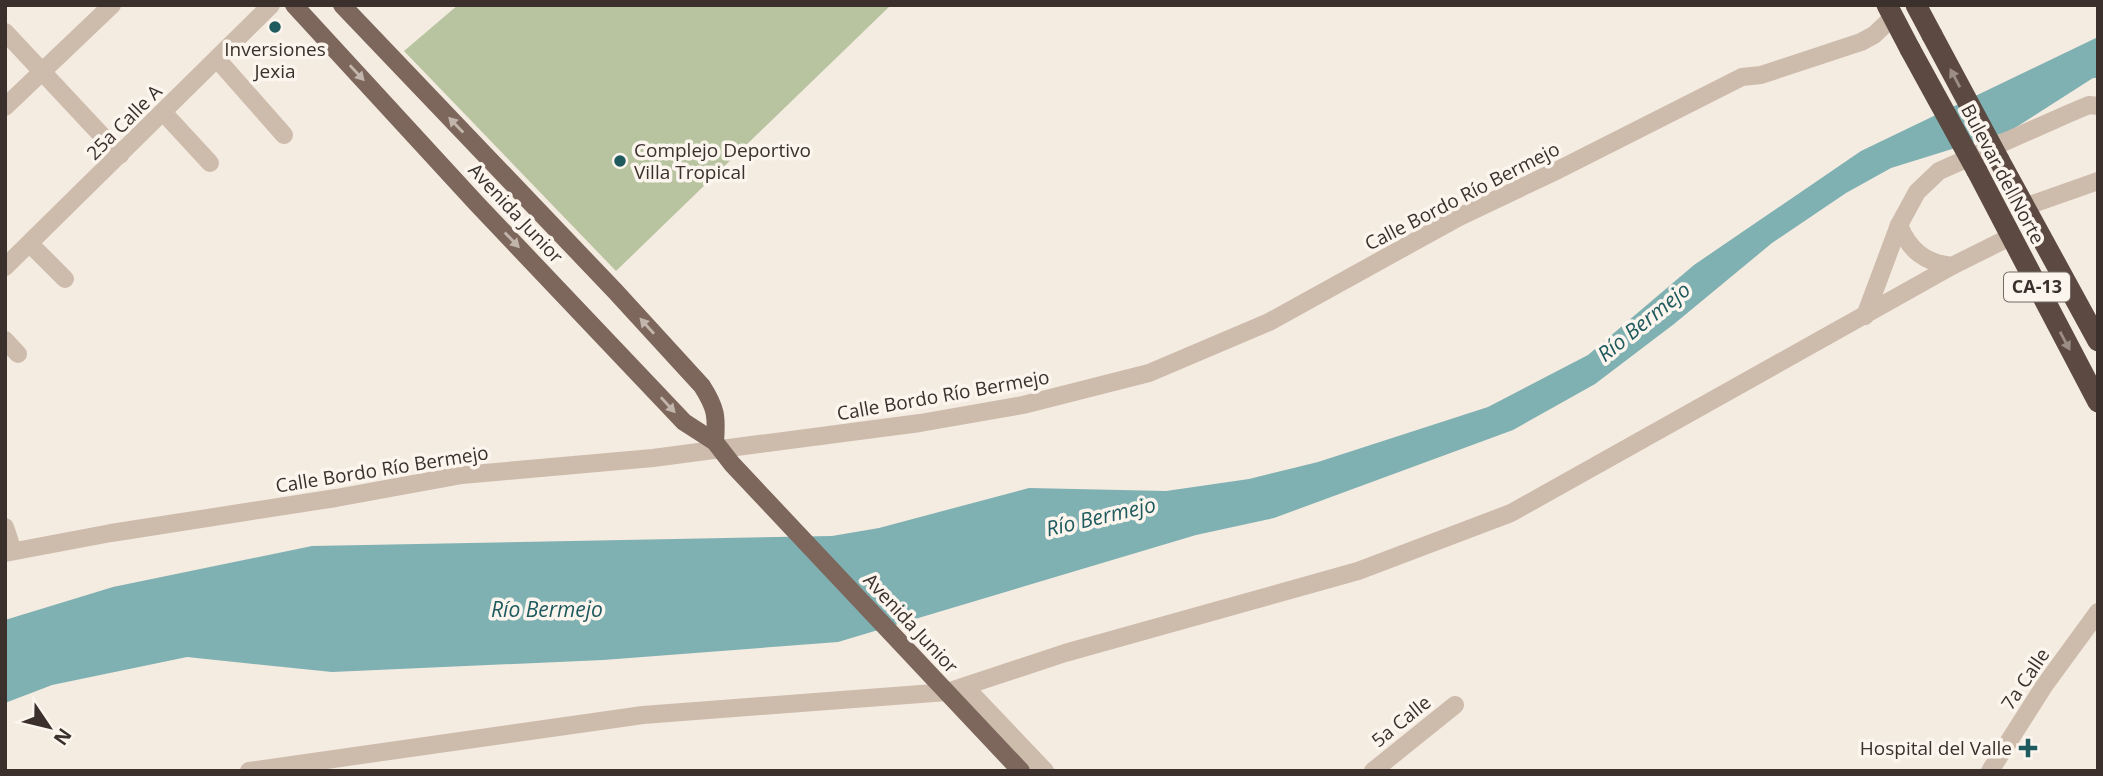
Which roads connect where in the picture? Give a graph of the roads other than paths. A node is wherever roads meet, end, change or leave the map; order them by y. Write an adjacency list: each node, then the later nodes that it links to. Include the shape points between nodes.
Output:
1 (112, 5): 9 (street)
2 (271, 5): 8 (street, 25a Calle A)
3 (294, 5): 29 (main road, Avenida Junior, one-way to 29, via 684,422)
4 (342, 5): 29 (main road, Avenida Junior, one-way to 4, via 717,416 702,386)
5 (1916, 5): 17 (highway, Bulevar del Norte / CA-13, one-way to 5, bridge)
6 (1890, 11): 19 (highway, Bulevar del Norte / CA-13, bridge); 29 (street, Calle Bordo Río Bermejo, via 1874,35 1861,42 1742,77 1459,217 1269,322 1149,373 1023,405)
7 (5, 32): 9 (street)
8 (217, 59): 12 (street, 25a Calle A); 13 (street)
9 (43, 72): 11 (street); 14 (street)
10 (2098, 106): 18 (street, via 2089,105 1939,171 1917,192)
11 (5, 107)
12 (163, 112): 14 (street, 25a Calle A); 15 (street)
13 (284, 135)
14 (120, 155): 20 (street, 25a Calle A)
15 (210, 163)
16 (2098, 181): 17 (street)
17 (2024, 207): 26 (highway, Bulevar del Norte / CA-13)
18 (1899, 225): 21 (street, via 1919,255); 24 (street)
19 (2010, 237): 21 (street); 28 (highway, Bulevar del Norte / CA-13, one-way to 28)
20 (30, 244): 22 (street, 25a Calle A); 23 (street)
21 (1952, 266): 24 (street)
22 (5, 267)
23 (65, 279)
24 (1865, 316): 33 (street, via 1511,513 1359,571 1065,653)
25 (5, 340): 27 (street)
26 (2098, 341)
27 (18, 354)
28 (2098, 402)
29 (722, 452): 31 (street, Calle Bordo Río Bermejo, via 462,475); 34 (main road, Avenida Junior)
30 (5, 527): 31 (street)
31 (9, 552)
32 (2098, 612): 40 (street, 7a Calle)
33 (965, 687): 34 (street); 38 (street)
34 (947, 692): 36 (street, via 643,715); 37 (main road, Avenida Junior)
35 (1455, 705): 39 (street, 5a Calle)
36 (249, 771)
37 (1021, 771)
38 (1045, 771)
39 (1373, 771)
40 (1990, 771)

